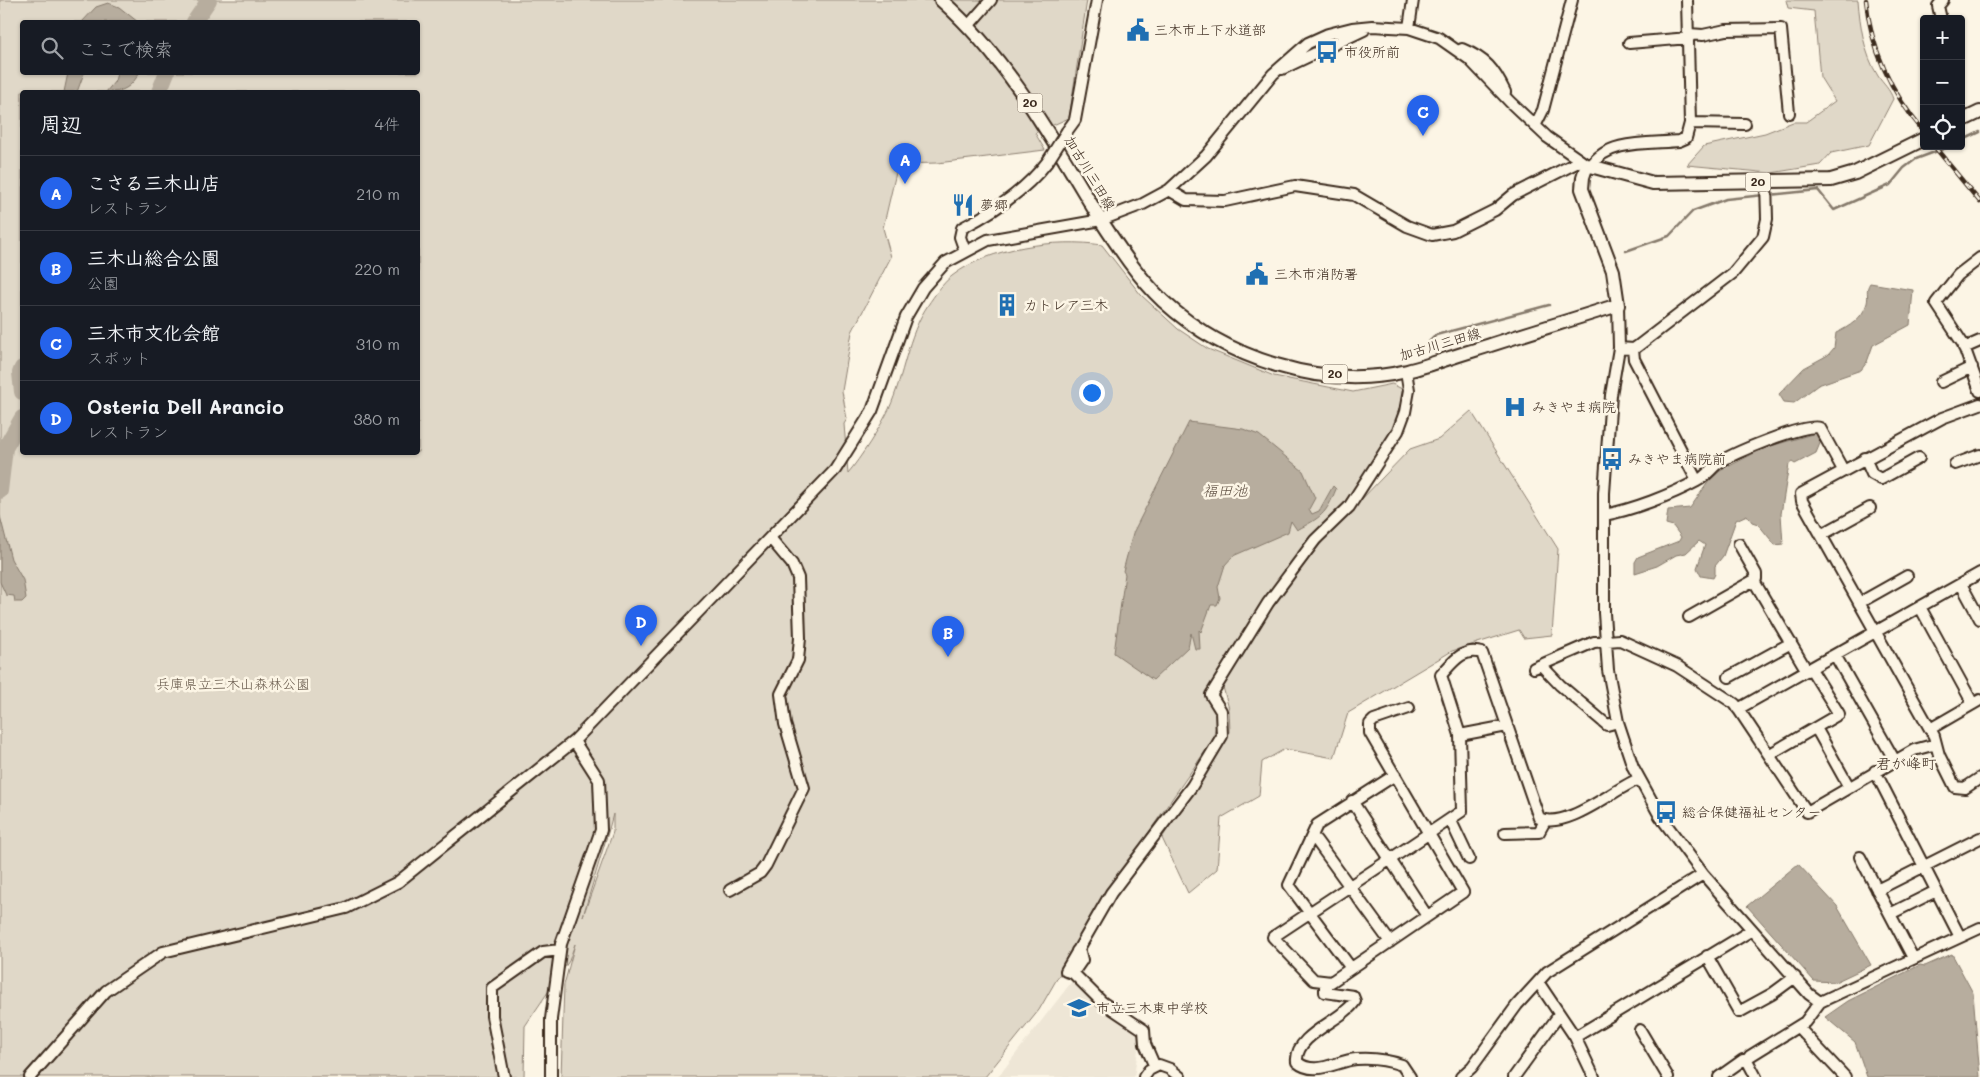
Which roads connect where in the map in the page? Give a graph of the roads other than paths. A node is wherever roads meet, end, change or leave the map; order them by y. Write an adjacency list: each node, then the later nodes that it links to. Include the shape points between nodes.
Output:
1 (941, 0): 9 (main road, 加古川三田線 / 20)
2 (991, 0): 9 (street)
3 (1097, 0): 24 (street, bridge, via 1075,120 1038,175 987,215 962,228 960,237)
4 (1413, 0): 10 (street)
5 (1572, 0): 18 (street, via 1543,110)
6 (1687, 0): 11 (street)
7 (1943, 0): 8 (street, via 1938,6)
8 (1940, 15)
9 (969, 25): 23 (main road, 加古川三田線 / 20, via 1020,89)
10 (1409, 28): 18 (street, via 1448,43 1469,59); 22 (street, via 1352,28 1308,43 1273,74 1206,156)
11 (1690, 36): 12 (street); 14 (street, via 1726,30 1781,29); 16 (street)
12 (1629, 43)
13 (1980, 112): 15 (main road)
14 (1789, 113)
15 (1965, 119)
16 (1690, 123): 17 (street); 20 (street, via 1686,138 1679,141 1617,147)
17 (1745, 124)
18 (1535, 126): 20 (street)
19 (1920, 141): 21 (main road, 20, via 1831,180)
20 (1586, 164): 21 (main road, 20, via 1652,184); 22 (street, via 1514,195 1494,210 1453,231 1432,234 1407,226 1354,195 1295,186 1226,201 1186,200); 26 (main road, via 1582,189 1613,271)
21 (1766, 182): 30 (street, via 1768,219 1763,237 1734,273)
22 (1169, 190): 23 (street)
23 (1101, 220): 24 (street, via 988,240); 32 (main road, 加古川三田線 / 20, via 1124,255 1165,302 1204,332 1247,354 1295,371 1354,376)
24 (965, 252): 45 (street, via 945,263 923,288 906,317 872,411 835,470)
25 (1980, 258): 29 (street, via 1958,275 1936,302)
26 (1618, 305): 28 (street); 32 (main road, 加古川三田線 / 20)
27 (1980, 340): 29 (street)
28 (1619, 348): 30 (street); 43 (street, via 1611,395)
29 (1964, 348): 31 (street)
30 (1633, 349): 41 (street, via 1634,358)
31 (1972, 367): 33 (street); 34 (street)
32 (1406, 371): 114 (street, via 1409,390 1398,431 1349,507 1315,540 1268,603 1211,695 1222,712 1222,736 1192,786 1111,893 1066,971 1073,973 1102,1002 1144,1030 1145,1044)
33 (1941, 382)
34 (1980, 391)
35 (1980, 404): 37 (street, via 1942,418)
36 (1980, 455): 39 (street)
37 (1865, 458): 38 (street, via 1872,474 1881,479); 40 (street)
38 (1919, 458)
39 (1955, 464)
40 (1843, 470): 41 (street, via 1816,426 1762,442 1717,464); 44 (street, via 1801,494)
41 (1697, 481): 43 (street, via 1618,513)
42 (1870, 508): 44 (street)
43 (1604, 515): 56 (street)
44 (1821, 535): 51 (street)
45 (771, 539): 69 (street); 91 (street, via 792,564 798,578 798,660 781,694 785,724 804,788 766,865 760,873)
46 (1739, 544): 49 (street, via 1756,574)
47 (1980, 573): 50 (street)
48 (1907, 576): 51 (street)
49 (1754, 581): 53 (street); 57 (street)
50 (1961, 584): 52 (street); 54 (street)
51 (1859, 603): 55 (street)
52 (1920, 607): 55 (street); 61 (street)
53 (1689, 617)
54 (1980, 619)
55 (1876, 632): 58 (street); 67 (street)
56 (1605, 641): 63 (street, via 1620,640 1677,666 1728,698); 64 (street); 64 (street, via 1594,642 1537,666 1607,725)
57 (1791, 643): 59 (street); 60 (street)
58 (1835, 655): 59 (street); 72 (street)
59 (1809, 670): 63 (street); 66 (street, via 1839,714)
60 (1729, 677)
61 (1977, 702): 67 (street)
62 (1409, 708): 74 (street, via 1370,724 1370,733)
63 (1738, 709): 71 (street)
64 (1618, 722): 75 (street)
65 (1507, 726): 68 (street); 68 (street, via 1482,653 1472,650 1460,655 1441,675); 80 (street, via 1539,818)
66 (1816, 728): 71 (street); 77 (street)
67 (1930, 729): 70 (street)
68 (1460, 735): 79 (street, via 1462,811)
69 (574, 741): 101 (street, via 599,780 601,830); 115 (street, via 398,882 346,908 164,952 106,991)
70 (1936, 744): 72 (street, via 1914,750); 76 (street, via 1955,787 1965,788)
71 (1770, 754): 77 (street, via 1807,812)
72 (1894, 761): 73 (street)
73 (1875, 771): 77 (street); 88 (street)
74 (1395, 775): 78 (street); 81 (street)
75 (1639, 778): 80 (street, via 1581,812); 89 (street, via 1660,816)
76 (1980, 778)
77 (1849, 787)
78 (1352, 800): 83 (street, via 1316,825); 86 (street)
79 (1450, 819): 81 (street); 87 (street)
80 (1546, 821): 82 (street, via 1538,832)
81 (1429, 833): 86 (street); 96 (street, via 1463,892)
82 (1506, 833)
83 (1311, 838): 90 (street, via 1316,840); 94 (street, via 1289,885)
84 (1980, 838): 88 (street)
85 (1860, 857): 92 (street)
86 (1390, 859): 90 (street); 96 (street)
87 (1469, 859)
88 (1924, 867): 92 (street); 93 (street)
89 (1702, 874): 98 (street); 107 (street, via 1547,972)
90 (1349, 886): 94 (street); 100 (street)
91 (730, 890)
92 (1877, 890): 95 (street)
93 (1936, 891): 95 (street); 99 (street)
94 (1309, 913): 104 (street); 106 (street, via 1273,937 1314,980)
95 (1890, 914): 103 (street)
96 (1427, 916): 100 (street)
97 (1980, 928): 99 (street)
98 (1752, 930): 102 (street); 105 (street)
99 (1960, 937): 103 (street)
100 (1390, 942): 104 (street)
101 (560, 950): 116 (street, via 543,952 492,988 492,1016); 117 (street, via 551,1019)
102 (1707, 956): 105 (street, via 1739,1012); 112 (street)
103 (1913, 958): 108 (street)
104 (1351, 968): 106 (street)
105 (1795, 977): 108 (street)
106 (1326, 982): 120 (street, via 1325,992 1353,996 1355,1001 1321,1026 1298,1051 1297,1062 1315,1070 1358,1059 1392,1061 1402,1065)
107 (1538, 982): 109 (street); 121 (street)
108 (1820, 1002): 110 (street, via 1815,1012)
109 (1559, 1015): 112 (street); 122 (street)
110 (1798, 1027): 113 (street); 127 (street)
111 (1640, 1030): 124 (street)
112 (1575, 1037): 123 (street)
113 (1747, 1060): 125 (street); 126 (street)
114 (1155, 1067): 118 (street); 119 (street, via 1159,1065 1170,1069)
115 (30, 1077)
116 (504, 1077)
117 (551, 1077)
118 (1144, 1077)
119 (1180, 1077)
120 (1410, 1077)
121 (1461, 1077)
122 (1514, 1077)
123 (1594, 1077)
124 (1668, 1077)
125 (1719, 1077)
126 (1756, 1077)
127 (1845, 1077)

